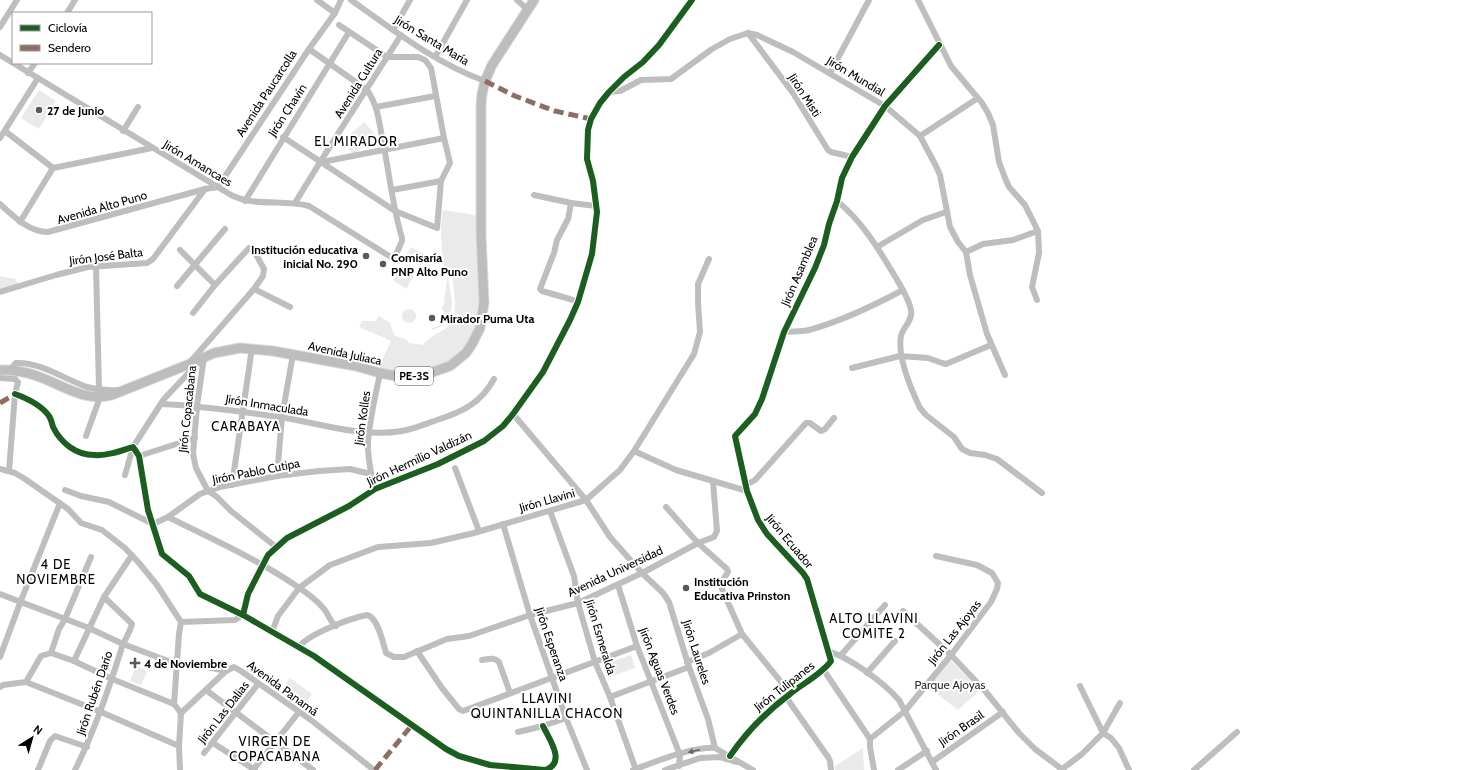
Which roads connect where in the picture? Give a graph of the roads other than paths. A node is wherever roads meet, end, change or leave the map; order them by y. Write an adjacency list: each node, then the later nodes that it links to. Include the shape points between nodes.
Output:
1 (17, 0): 17 (street)
2 (75, 0): 14 (street)
3 (318, 0): 15 (street)
4 (342, 0): 15 (street, Avenida Paucarcolla)
5 (351, 0): 18 (street, Jirón Santa María)
6 (410, 0): 18 (street)
7 (467, 0): 25 (street)
8 (517, 0): 13 (street)
9 (534, 0): 13 (highway, Avenida Juliaca / PE-3S)
10 (692, 0): 36 (street, Jirón Hermilio Valdizán, via 659,45)
11 (869, 0): 32 (street)
12 (918, 0): 22 (street)
13 (527, 10): 34 (highway, Avenida Juliaca / PE-3S, via 492,65)
14 (68, 12)
15 (334, 13): 23 (street, Avenida Paucarcolla)
16 (339, 25): 19 (street)
17 (0, 27)
18 (393, 30): 21 (street, Jirón Santa María)
19 (349, 32): 26 (street); 30 (street, Jirón Chavín)
20 (748, 33): 32 (street, Jirón Mundial, via 793,52); 36 (street, via 712,49 671,79 641,80 620,91); 50 (street, Jirón Misti, via 793,93 828,150)
21 (401, 35): 25 (street, Jirón Santa María); 26 (street, Avenida Cultura)
22 (939, 45): 38 (street, via 951,66); 39 (street, Jirón Asamblea)
23 (308, 49): 30 (street); 54 (street, Avenida Paucarcolla)
24 (0, 55): 27 (street, Jirón Amancaes)
25 (435, 56): 34 (street, Jirón Santa María, via 465,74)
26 (387, 57): 35 (street, Avenida Cultura); 37 (street, via 418,57 425,60 430,68)
27 (12, 63)
28 (14, 64): 31 (street, Jirón Amancaes)
29 (34, 64): 31 (street)
30 (330, 64): 35 (street); 45 (street, Jirón Chavín)
31 (28, 73): 33 (street, Jirón Amancaes)
32 (830, 73): 39 (street, Jirón Mundial)
33 (38, 78): 42 (street); 43 (street, Jirón Amancaes)
34 (485, 81): 93 (highway, Avenida Juliaca / PE-3S, via 481,104 484,303 480,328 466,353 450,366 411,377)
35 (367, 90): 41 (street); 51 (street, Avenida Cultura)
36 (609, 92): 63 (street, Jirón Hermilio Valdizán, via 590,119 588,130 588,159)
37 (435, 96): 41 (street); 47 (street)
38 (978, 98): 44 (street); 68 (street, via 993,125 999,162 1009,187 1025,205)
39 (885, 106): 44 (street, Jirón Mundial); 50 (street, Jirón Asamblea)
40 (138, 107): 43 (street)
41 (376, 107): 49 (street)
42 (5, 131): 46 (street); 52 (street)
43 (124, 131): 48 (street, Jirón Amancaes)
44 (920, 136): 65 (street, Jirón Mundial, via 940,175)
45 (283, 137): 51 (street); 58 (street, Jirón Chavín)
46 (0, 138)
47 (444, 138): 49 (street); 53 (street, via 450,163)
48 (152, 148): 52 (street); 54 (street, Jirón Amancaes)
49 (385, 150): 51 (street); 56 (street)
50 (852, 156): 59 (street, Jirón Asamblea, via 842,178)
51 (321, 162): 60 (street, Avenida Cultura); 64 (street)
52 (53, 168): 66 (street)
53 (441, 181): 56 (street); 64 (street, via 437,228)
54 (218, 187): 55 (street, Avenida Alto Puno); 58 (street, Jirón Amancaes)
55 (205, 189): 66 (street, Avenida Alto Puno, via 56,231 42,232); 74 (street, Jirón José Balta, via 150,262)
56 (392, 190): 64 (street)
57 (534, 195): 61 (street)
58 (245, 201): 60 (street, Jirón Amancaes)
59 (837, 201): 69 (street, via 852,213); 84 (street, Jirón Asamblea, via 820,256)
60 (295, 203): 64 (street, Jirón Amancaes, via 315,209 394,259 402,241)
61 (571, 203): 63 (street); 81 (street, via 568,219 557,240 540,290)
62 (0, 204): 66 (street, Avenida Alto Puno)
63 (596, 206): 81 (street, Jirón Hermilio Valdizán, via 592,254)
64 (395, 211)
65 (946, 212): 69 (street, via 923,220); 71 (street, Jirón Mundial, via 950,226)
66 (20, 222)
67 (225, 229): 73 (street)
68 (1038, 231): 71 (street, via 1012,240 983,244); 80 (street, via 1039,253 1032,287)
69 (877, 247): 78 (street)
70 (180, 250): 73 (street)
71 (966, 252): 85 (street, Jirón Mundial, via 970,275)
72 (709, 259): 110 (street, Jirón Llavini, via 698,284 700,332 694,354)
73 (194, 264): 75 (street); 76 (street)
74 (96, 266): 79 (street, Jirón José Balta); 97 (street)
75 (215, 284): 77 (street, via 250,247 264,269 263,276); 83 (street)
76 (177, 286)
77 (254, 289): 82 (street); 90 (street)
78 (903, 290): 84 (street, via 833,322 807,330); 88 (street, via 912,312 901,336)
79 (0, 292)
80 (1037, 300)
81 (578, 302): 102 (street, Jirón Hermilio Valdizán, via 547,366)
82 (290, 307)
83 (193, 313)
84 (784, 332): 108 (street, Jirón Asamblea, via 762,400 754,414 736,434)
85 (991, 345): 88 (street, via 946,364 928,358); 94 (street, Jirón Mundial)
86 (252, 348): 87 (highway, Avenida Juliaca / PE-3S); 89 (highway, Avenida Juliaca / PE-3S, via 227,350); 101 (street)
87 (293, 354): 93 (highway, Avenida Juliaca / PE-3S); 103 (street)
88 (900, 356): 91 (street); 124 (street, via 916,400 926,415 954,437 962,449 997,459)
89 (204, 358): 90 (highway, Avenida Juliaca / PE-3S); 99 (street, via 178,382); 100 (street, Jirón Copacabana)
90 (187, 365): 97 (highway, Avenida Juliaca / PE-3S, via 112,395)
91 (852, 368)
92 (0, 370): 97 (highway, Avenida Juliaca / PE-3S, via 35,375 85,396)
93 (380, 373): 105 (street, Jirón Kolles)
94 (1005, 375)
95 (0, 378): 98 (street, via 18,382)
96 (494, 379): 105 (street, Jirón Inmaculada, via 482,396 456,414 413,429)
97 (100, 393): 106 (street)
98 (15, 394): 109 (street, via 46,413 65,444 79,452 86,455 103,455); 114 (street)
99 (161, 404): 100 (street, Jirón Inmaculada); 109 (street)
100 (197, 406): 101 (street, Jirón Inmaculada); 107 (street, Jirón Copacabana)
101 (242, 411): 103 (street, Jirón Inmaculada); 119 (street)
102 (513, 414): 121 (street, Jirón Hermilio Valdizán, via 484,441 429,468); 125 (street, Jirón Laureles)
103 (282, 418): 105 (street, Jirón Inmaculada); 117 (street)
104 (834, 418): 120 (street, via 821,431 806,423)
105 (369, 433): 115 (street, Jirón Kolles)
106 (86, 436)
107 (195, 438): 111 (street); 123 (street, Jirón Copacabana, via 194,461)
108 (736, 444): 120 (street, Jirón Ecuador)
109 (133, 448): 111 (street); 116 (street)
110 (634, 451): 118 (street, via 676,470); 125 (street, Jirón Llavini, via 620,470)
111 (140, 456): 130 (street, via 148,510)
112 (455, 468): 132 (street)
113 (0, 469): 114 (street)
114 (9, 471): 126 (street)
115 (371, 474): 117 (street, Jirón Pablo Cutipa, via 350,469); 121 (street, Jirón Kolles)
116 (125, 475)
117 (277, 476): 119 (street, Jirón Pablo Cutipa)
118 (713, 482): 120 (street); 133 (street, Avenida Universidad, via 717,531 714,537)
119 (232, 485): 123 (street, Jirón Pablo Cutipa)
120 (746, 488): 161 (street, Jirón Ecuador, via 758,520 767,534 807,579)
121 (375, 489): 134 (street, Jirón Hermilio Valdizán)
122 (65, 490): 130 (street, via 109,502)
123 (208, 491): 129 (street, Jirón Pablo Cutipa, via 194,498); 134 (street, Jirón Copacabana)
124 (1042, 493)
125 (586, 500): 128 (street, Jirón Llavini); 139 (street, Jirón Laureles, via 610,536)
126 (60, 503): 135 (street, via 81,523 102,530); 144 (street)
127 (666, 507): 133 (street)
128 (550, 511): 131 (street, Jirón Llavini); 145 (street, Jirón Esmeralda, via 574,576)
129 (168, 518): 130 (street, Jirón Pablo Cutipa); 138 (street)
130 (153, 524): 148 (street, via 162,554 189,576 198,592)
131 (503, 524): 132 (street, Jirón Llavini); 149 (street, Jirón Esperanza)
132 (479, 531): 141 (street, Jirón Llavini, via 432,543 378,547 330,565)
133 (698, 543): 139 (street, Avenida Universidad); 155 (street, via 728,569 721,583 722,589)
134 (276, 547): 138 (street, Jirón Hermilio Valdizán)
135 (132, 556): 143 (street); 151 (street)
136 (936, 556): 163 (street, Jirón Las Ajoyas, via 977,565 992,573 998,583 991,602)
137 (91, 557): 150 (street)
138 (263, 564): 141 (street); 148 (street, Jirón Hermilio Valdizán, via 248,594)
139 (642, 573): 140 (street, Avenida Universidad); 170 (street, Jirón Laureles, via 669,602)
140 (618, 585): 145 (street, Avenida Universidad); 158 (street, Jirón Aguas Verdes)
141 (299, 588): 152 (street, via 325,610 330,621); 154 (street, Jirón Llavini, via 278,616)
142 (0, 594): 144 (street)
143 (104, 597): 153 (street); 157 (street, Jirón Rubén Darío, via 131,623)
144 (20, 603): 150 (street); 165 (street)
145 (578, 603): 149 (street, Avenida Universidad); 168 (street, Jirón Esmeralda)
146 (885, 605): 164 (street)
147 (903, 611): 163 (street)
148 (243, 615): 151 (street, via 235,620); 154 (street)
149 (530, 615): 160 (street, Avenida Universidad, via 469,636 447,639); 174 (street, Jirón Esperanza)
150 (65, 619): 153 (street); 162 (street)
151 (181, 622): 169 (street)
152 (336, 626): 159 (street, via 310,637); 160 (street, Avenida Universidad, via 370,615 386,653 399,658)
153 (89, 628): 157 (street); 167 (street)
154 (272, 632): 159 (street)
155 (742, 634): 170 (street); 183 (street)
156 (895, 641): 173 (street)
157 (123, 644): 169 (street); 175 (street, Jirón Rubén Darío)
158 (637, 646): 168 (street); 177 (street, Jirón Aguas Verdes)
159 (299, 647): 194 (street, via 433,741 459,756 474,761 538,770 551,768 556,755)
160 (417, 651): 182 (street, via 442,688 463,711)
161 (827, 651): 164 (street); 171 (street, Jirón Tulipanes, via 831,662)
162 (51, 653): 167 (street); 176 (street, via 41,656)
163 (951, 655): 187 (street, Jirón Las Ajoyas); 191 (street)
164 (841, 656): 173 (street)
165 (0, 657)
166 (482, 660): 182 (street, via 492,658 500,662)
167 (74, 661): 175 (street)
168 (595, 662): 174 (street); 184 (street, Jirón Esmeralda)
169 (176, 664): 172 (street); 186 (street)
170 (688, 665): 177 (street); 203 (street, Jirón Laureles, via 708,719)
171 (823, 669): 183 (street, Jirón Tulipanes); 198 (street)
172 (226, 671): 178 (street, Avenida Panamá, via 234,667); 181 (street)
173 (867, 673): 187 (street, via 891,691)
174 (552, 678): 182 (street); 193 (street, Jirón Esperanza)
175 (112, 679): 186 (street); 188 (street, Jirón Rubén Darío)
176 (26, 682): 179 (street); 188 (street)
177 (651, 683): 184 (street); 206 (street, Jirón Aguas Verdes)
178 (258, 684): 190 (street, Avenida Panamá); 192 (street, Jirón Las Dalias)
179 (1, 685)
180 (1080, 686): 197 (street)
181 (206, 690): 189 (street); 192 (street)
182 (510, 693)
183 (788, 695): 207 (street, Jirón Tulipanes, via 760,718); 222 (street, via 828,757)
184 (610, 697): 219 (street, Jirón Esmeralda)
185 (1120, 703): 197 (street)
186 (174, 704): 189 (street)
187 (905, 711): 198 (street, Jirón Las Ajoyas); 204 (street)
188 (101, 712): 201 (street); 202 (street, Jirón Rubén Darío)
189 (181, 712): 201 (street)
190 (299, 712): 199 (street); 211 (street, Avenida Panamá)
191 (1003, 712): 208 (street, Jirón Brasil); 226 (street, via 1035,749)
192 (236, 713): 199 (street); 200 (street, Jirón Las Dalias)
193 (566, 718): 194 (street); 218 (street, Jirón Esperanza)
194 (543, 726): 195 (street)
195 (518, 732)
196 (1237, 732): 228 (street)
197 (1103, 733): 226 (street); 227 (street, via 1119,748)
198 (870, 739): 223 (street)
199 (274, 742): 215 (street); 216 (street)
200 (213, 743): 205 (street, Jirón Las Dalias); 215 (street)
201 (179, 746): 214 (street)
202 (87, 747): 212 (street, via 55,736 50,741); 213 (street, Jirón Rubén Darío)
203 (715, 748): 206 (street, one-way to 206, via 692,750); 207 (street)
204 (926, 751): 208 (street); 224 (street)
205 (204, 753)
206 (680, 755): 210 (street, Jirón Aguas Verdes); 219 (street)
207 (730, 756): 209 (street)
208 (932, 762): 225 (street)
209 (742, 763): 210 (street, via 707,757); 221 (street)
210 (679, 766): 220 (street)
211 (366, 768): 217 (street, Avenida Panamá)
212 (38, 770)
213 (75, 770)
214 (180, 770)
215 (254, 770)
216 (312, 770)
217 (374, 770)
218 (587, 770)
219 (635, 770)
220 (665, 770)
221 (753, 770)
222 (831, 770)
223 (874, 770)
224 (898, 770)
225 (936, 770)
226 (1062, 770)
227 (1129, 770)
228 (1194, 770)

